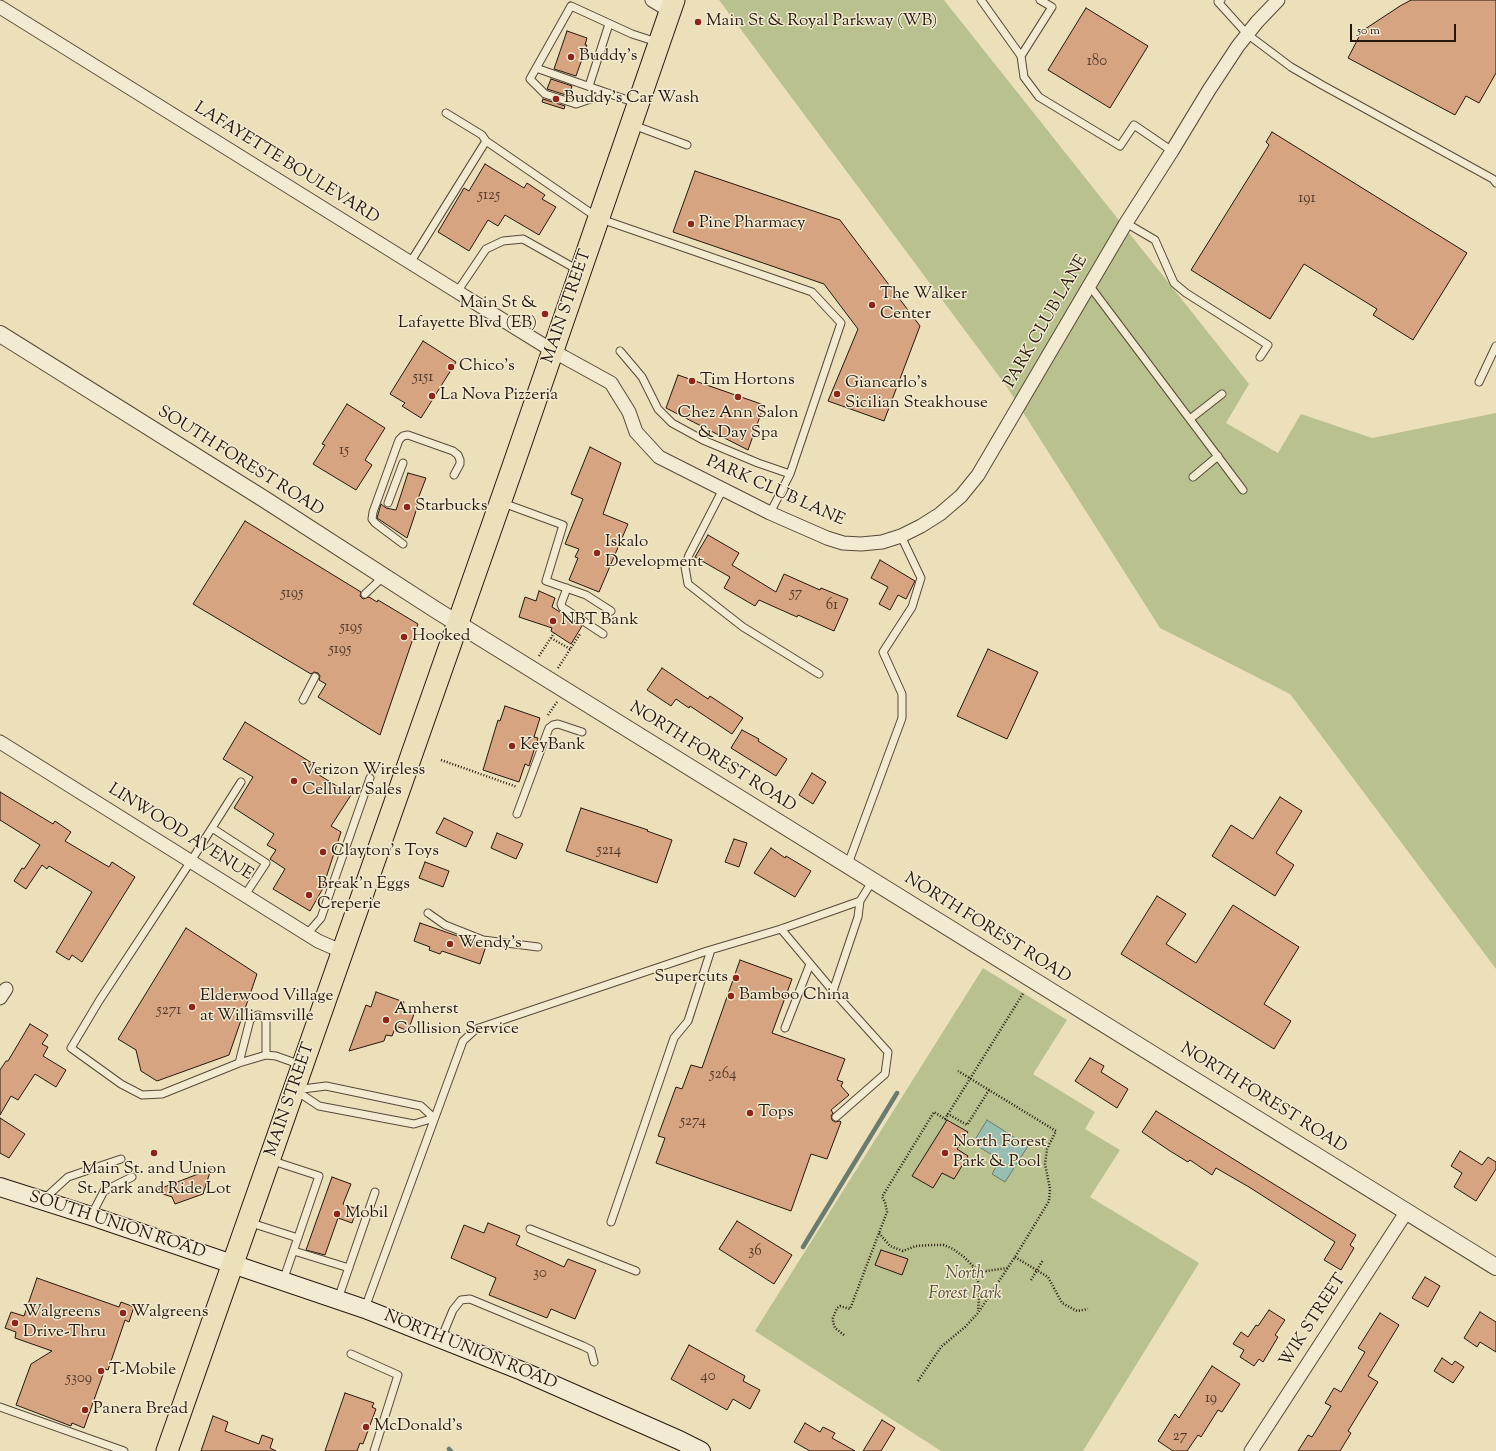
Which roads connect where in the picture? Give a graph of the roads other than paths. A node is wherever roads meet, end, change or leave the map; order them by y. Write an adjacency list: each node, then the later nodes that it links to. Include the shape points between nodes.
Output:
1 (652, 0): 6 (street)
2 (981, 0): 11 (lane)
3 (1040, 0): 11 (lane, via 1052,7)
4 (1221, 0): 9 (lane, via 1218,2)
5 (1278, 0): 9 (street, PARK CLUB LANE)
6 (672, 5): 10 (main road, MAIN STREET)
7 (0, 8): 24 (street, LAFAYETTE BOULEVARD)
8 (610, 24): 10 (lane); 12 (lane, via 571,6); 13 (lane)
9 (1247, 34): 20 (street, PARK CLUB LANE, via 1208,90); 21 (lane, via 1303,75)
10 (659, 42): 15 (main road, MAIN STREET)
11 (1021, 56): 20 (lane, via 1024,77 1039,97 1120,146 1134,125)
12 (536, 68): 13 (lane); 14 (lane, via 530,79 545,94 567,102 576,104)
13 (589, 86): 14 (lane)
14 (608, 93): 15 (lane)
15 (638, 103): 17 (main road, MAIN STREET)
16 (446, 113): 18 (lane, via 482,135)
17 (631, 125): 19 (lane); 22 (main road, MAIN STREET)
18 (486, 141): 22 (lane); 24 (lane)
19 (687, 146)
20 (1172, 151): 23 (street, PARK CLUB LANE)
21 (1496, 182)
22 (598, 218): 25 (main road, MAIN STREET); 38 (lane, via 812,292 840,323)
23 (1126, 223): 26 (street, PARK CLUB LANE); 32 (lane, via 1155,240 1174,283 1268,345)
24 (410, 263): 27 (street, LAFAYETTE BOULEVARD)
25 (580, 272): 27 (lane, via 523,239 504,241 486,249); 30 (main road, MAIN STREET)
26 (1089, 285): 35 (lane); 46 (street, PARK CLUB LANE, via 978,475 961,496 940,514)
27 (457, 292): 30 (street, LAFAYETTE BOULEVARD)
28 (0, 334): 48 (street, SOUTH FOREST ROAD, via 264,499)
29 (1496, 346): 33 (lane)
30 (553, 351): 41 (street, PARK CLUB LANE, via 611,383 629,412 636,432 659,457); 43 (main road, MAIN STREET)
31 (620, 351): 38 (lane, via 642,377 658,409 672,423 703,440)
32 (1260, 357)
33 (1479, 382)
34 (1222, 394): 35 (lane)
35 (1190, 419): 36 (lane)
36 (1218, 456): 40 (lane); 42 (lane)
37 (403, 463): 44 (lane)
38 (790, 474): 45 (lane)
39 (454, 475): 47 (lane, via 460,464 458,455 408,435 399,440 372,519)
40 (1193, 477)
41 (723, 489): 45 (street, PARK CLUB LANE); 54 (lane, via 689,555 685,567 688,584 743,627)
42 (1243, 490)
43 (500, 502): 49 (lane, via 563,525 546,581); 52 (main road, MAIN STREET)
44 (388, 503)
45 (770, 513): 46 (street, PARK CLUB LANE, via 843,543 882,542)
46 (902, 536): 64 (lane, via 921,578 912,608 883,652 902,694 902,718)
47 (404, 544)
48 (383, 577): 50 (lane); 52 (street, SOUTH FOREST ROAD)
49 (567, 588): 51 (lane); 53 (lane, via 562,607)
50 (365, 594)
51 (611, 611)
52 (458, 624): 64 (street, NORTH FOREST ROAD); 73 (main road, MAIN STREET)
53 (603, 634)
54 (819, 674)
55 (315, 677): 56 (lane)
56 (303, 700)
57 (582, 732): 61 (lane, via 558,724 549,728)
58 (0, 742): 63 (street, LINWOOD AVENUE)
59 (370, 778): 70 (lane, via 322,918)
60 (241, 782): 62 (lane)
61 (517, 814)
62 (212, 828): 63 (lane); 66 (lane, via 266,863)
63 (191, 861): 66 (street, LINWOOD AVENUE); 78 (lane, via 71,1048 121,1084 142,1095 162,1094)
64 (848, 864): 65 (street, NORTH FOREST ROAD)
65 (873, 880): 67 (lane); 89 (street, NORTH FOREST ROAD)
66 (245, 895): 70 (street, LINWOOD AVENUE)
67 (860, 901): 69 (lane); 75 (lane, via 858,916)
68 (428, 913): 71 (lane, via 444,925 483,940)
69 (781, 930): 72 (lane); 74 (lane)
70 (307, 934): 73 (street, LINWOOD AVENUE)
71 (538, 947)
72 (712, 950): 82 (lane, via 476,1029 462,1041); 92 (lane, via 688,1021 674,1038)
73 (343, 952): 79 (main road, MAIN STREET)
74 (810, 964): 75 (lane); 76 (lane)
75 (833, 991): 81 (lane, via 888,1052 885,1074)
76 (785, 1028)
77 (266, 1055): 78 (lane); 78 (lane, via 266,1021 258,1015 250,1020); 79 (lane)
78 (239, 1063)
79 (303, 1066): 80 (main road, MAIN STREET)
80 (295, 1090): 82 (lane, via 326,1086 420,1106); 82 (lane, via 319,1106 414,1124); 84 (main road, MAIN STREET)
81 (836, 1117)
82 (434, 1118): 102 (lane)
83 (121, 1159): 88 (lane, via 68,1177)
84 (270, 1160): 91 (main road, MAIN STREET); 94 (lane, via 319,1176)
85 (132, 1177): 90 (lane, via 104,1191)
86 (0, 1187): 88 (main road, SOUTH UNION ROAD)
87 (374, 1192): 98 (lane)
88 (42, 1200): 90 (main road, SOUTH UNION ROAD)
89 (1407, 1211): 97 (street, NORTH FOREST ROAD); 111 (street, WIK STREET)
90 (91, 1216): 96 (main road, SOUTH UNION ROAD)
91 (248, 1222): 94 (lane); 96 (main road, MAIN STREET)
92 (611, 1222)
93 (530, 1229): 99 (lane)
94 (298, 1238): 95 (lane)
95 (294, 1251): 98 (lane); 100 (lane)
96 (234, 1264): 100 (main road, NORTH UNION ROAD); 108 (main road, MAIN STREET)
97 (1496, 1267)
98 (349, 1268): 101 (lane)
99 (636, 1271)
100 (283, 1281): 101 (main road, NORTH UNION ROAD)
101 (338, 1300): 102 (main road, NORTH UNION ROAD)
102 (365, 1309): 103 (main road, NORTH UNION ROAD)
103 (441, 1339): 105 (lane, via 453,1310 461,1300 470,1299 591,1350); 110 (main road, NORTH UNION ROAD, via 522,1371)
104 (351, 1354): 109 (lane, via 398,1375)
105 (594, 1362)
106 (0, 1407): 107 (lane)
107 (124, 1451)
108 (168, 1451)
109 (374, 1451)
110 (701, 1451)
111 (1251, 1451)

